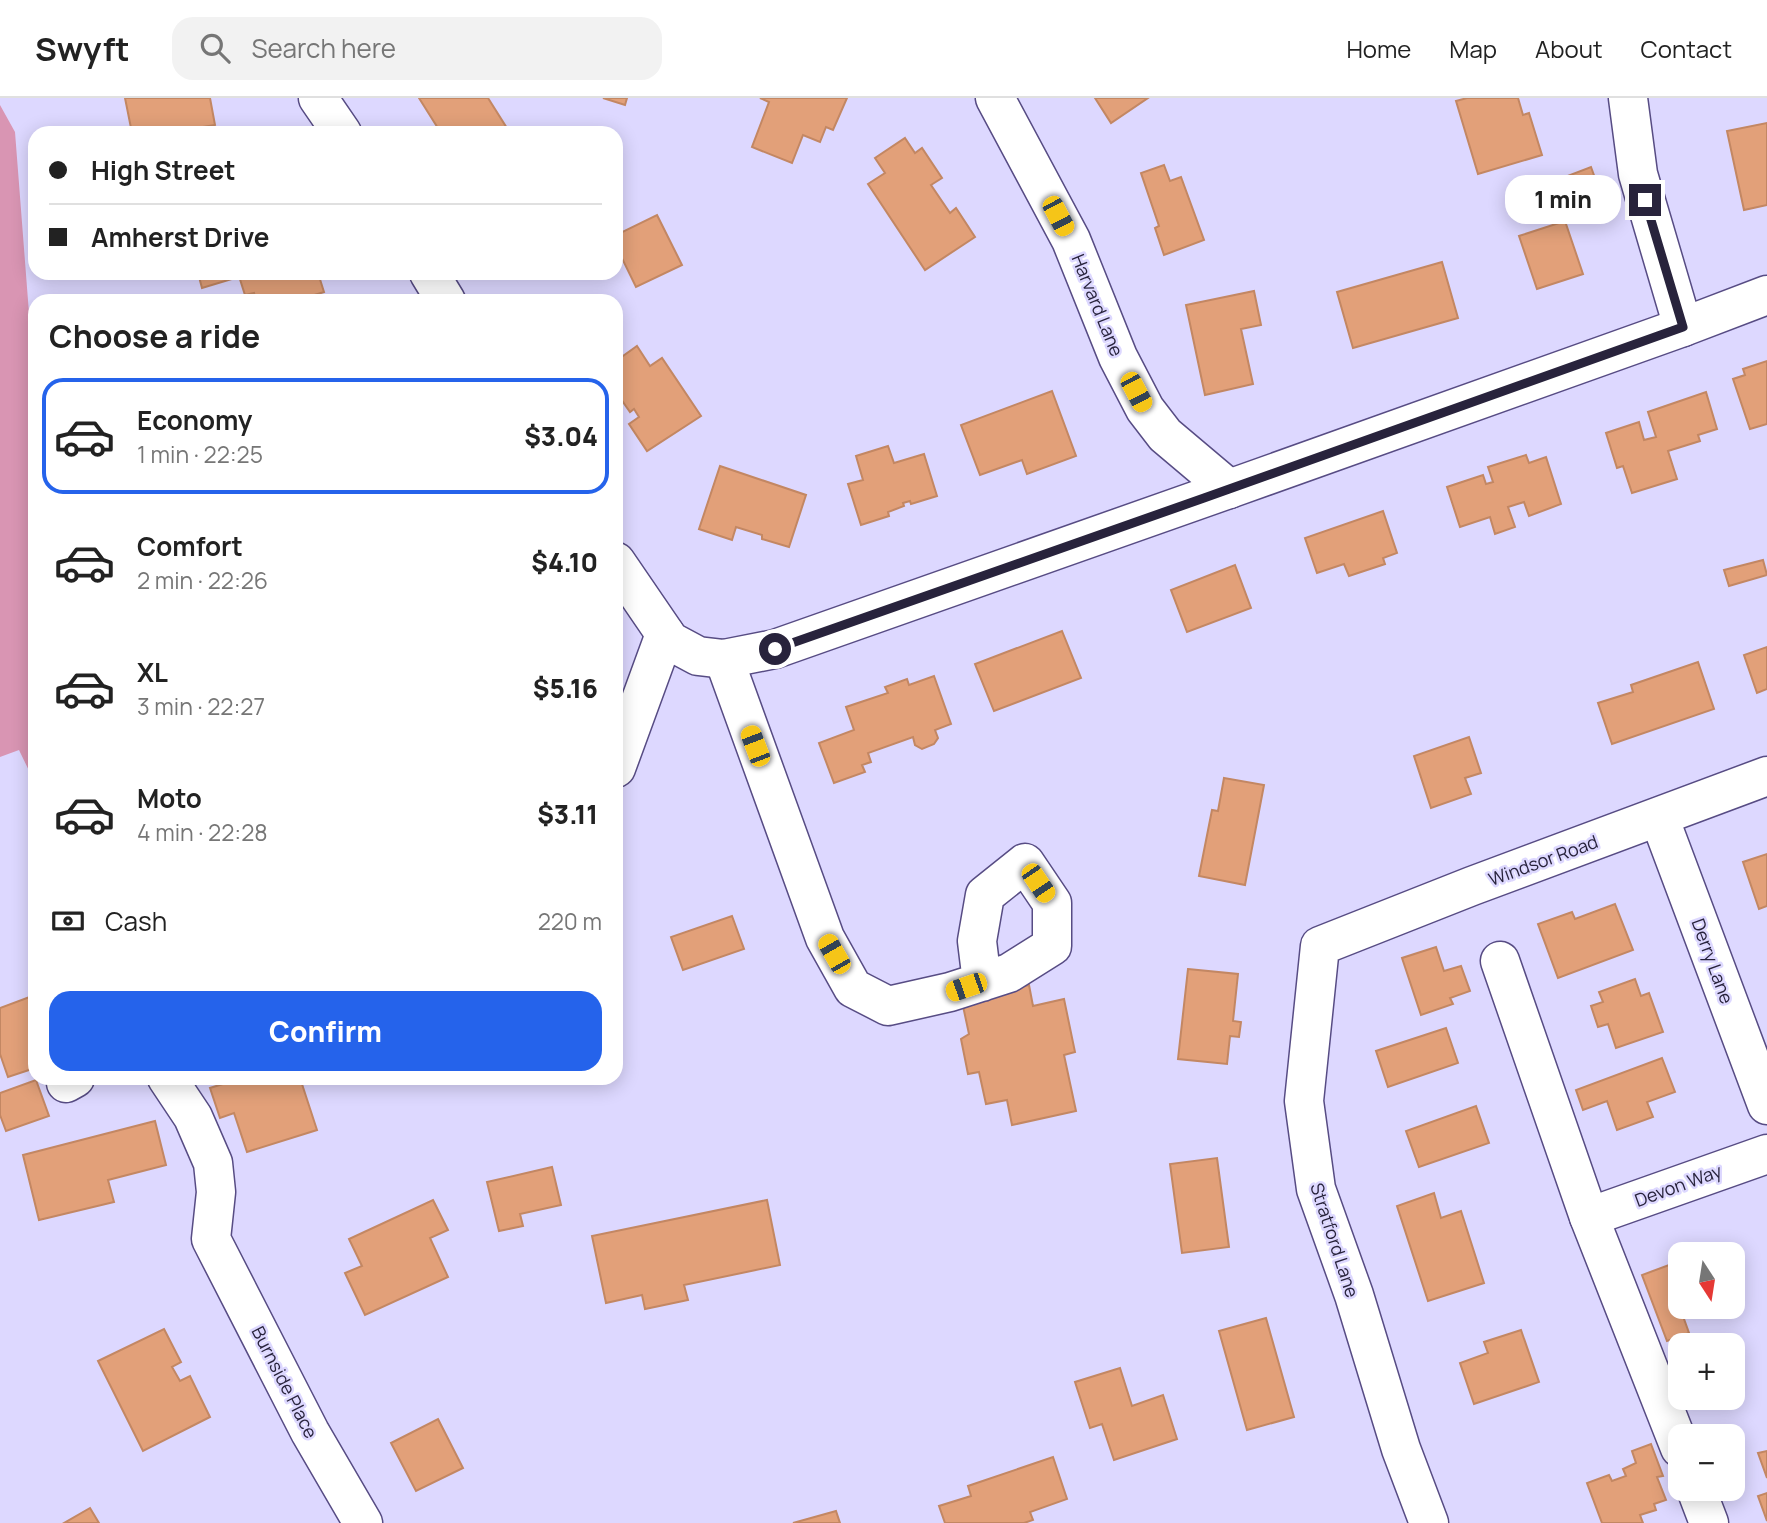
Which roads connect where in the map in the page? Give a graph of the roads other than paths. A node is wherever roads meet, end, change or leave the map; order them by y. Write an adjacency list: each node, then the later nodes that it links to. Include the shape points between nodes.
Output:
1 (318, 98): 4 (street)
2 (995, 98): 7 (street, Harvard Lane, via 1071,240 1118,357 1145,409 1165,435)
3 (1628, 98): 6 (street, via 1638,174)
4 (337, 126)
5 (1767, 295): 6 (street)
6 (1683, 327): 7 (street)
7 (1229, 489): 10 (street, via 775,649)
8 (623, 572): 9 (street)
9 (665, 634): 10 (street, via 698,656); 11 (street)
10 (724, 659): 16 (street, via 825,938 853,988 888,1006)
11 (623, 749)
12 (1767, 776): 13 (street, Windsor Road)
13 (1659, 817): 14 (street, Windsor Road); 18 (street, Derry Lane)
14 (1320, 946): 24 (street, Stratford Lane, via 1304,1101 1315,1189)
15 (1500, 961): 20 (street)
16 (982, 982)
17 (172, 1085): 23 (street, Burnside Place, via 193,1117 213,1163 216,1192 211,1239 310,1432)
18 (1767, 1105)
19 (1767, 1154): 20 (street, Devon Way)
20 (1589, 1217): 21 (street)
21 (1671, 1424)
22 (1701, 1501): 25 (street)
23 (363, 1523)
24 (1429, 1523)
25 (1709, 1523)

